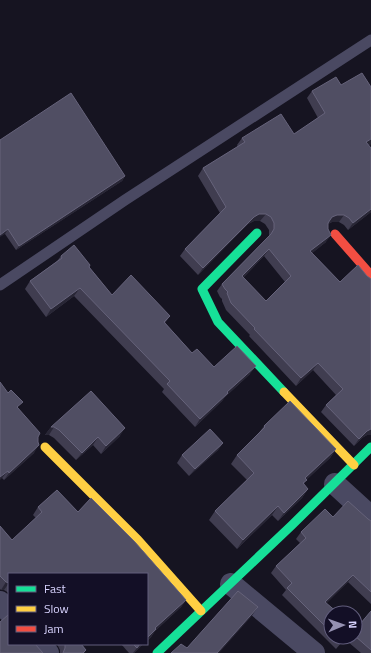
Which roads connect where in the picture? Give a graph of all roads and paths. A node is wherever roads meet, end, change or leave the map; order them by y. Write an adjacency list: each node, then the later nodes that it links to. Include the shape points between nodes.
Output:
1 (371, 40): 5 (lane, via 125,200)
2 (257, 233): 8 (street, via 202,289 218,322)
3 (335, 234): 4 (street)
4 (371, 275)
5 (0, 285)
6 (45, 447): 14 (street, via 138,540)
7 (371, 447): 8 (street)
8 (354, 465): 9 (street)
9 (335, 484): 10 (street); 11 (street)
10 (371, 517)
11 (231, 584): 14 (street); 18 (street)
12 (0, 602): 13 (street)
13 (8, 611)
14 (201, 611): 17 (street)
15 (40, 645): 16 (street)
16 (48, 653)
17 (157, 653)
18 (314, 653)

